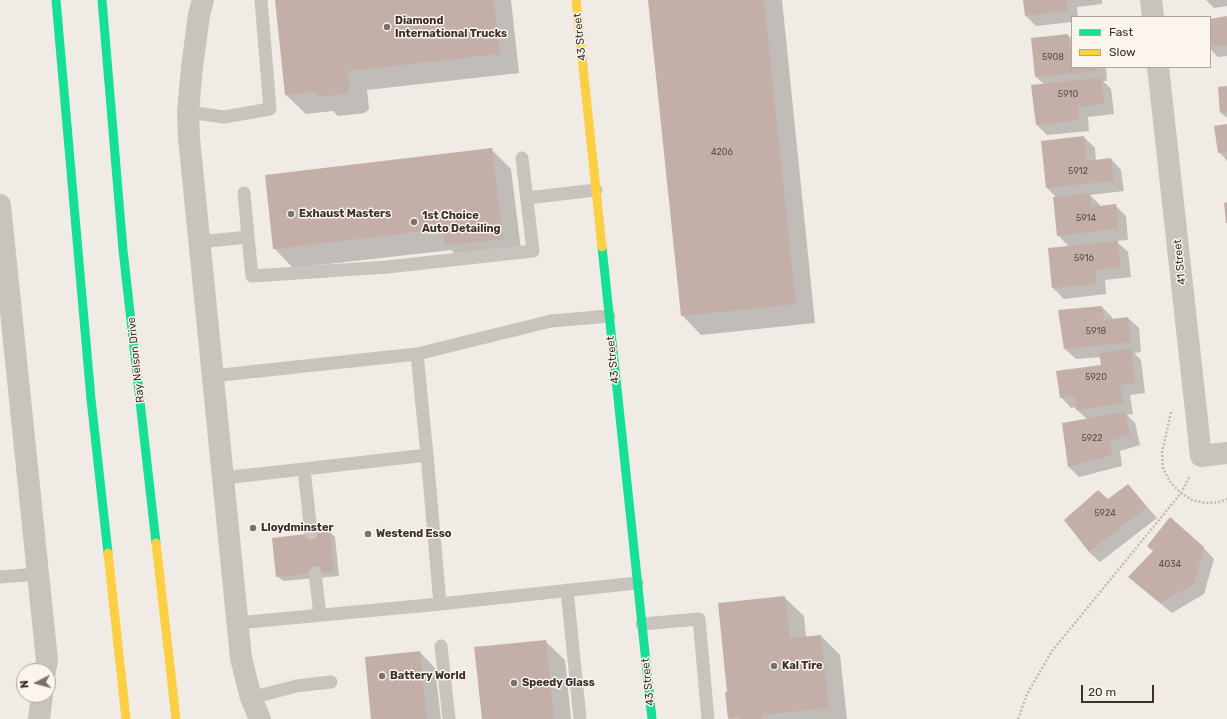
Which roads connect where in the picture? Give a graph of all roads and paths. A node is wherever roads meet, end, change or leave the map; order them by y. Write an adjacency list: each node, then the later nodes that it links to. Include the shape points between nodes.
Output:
1 (56, 0): 43 (main road, via 91,399)
2 (102, 0): 44 (main road, Ray Nelson Drive, via 124,250)
3 (203, 0): 9 (street, via 194,52)
4 (261, 0): 9 (lane, via 270,109 224,117)
5 (576, 0): 11 (main road, 43 Street)
6 (1151, 0): 7 (street)
7 (1153, 16)
8 (1158, 68): 21 (street, 41 Street, via 1201,456)
9 (188, 112): 16 (street)
10 (522, 158): 13 (lane)
11 (596, 190): 13 (lane); 17 (main road, 43 Street)
12 (244, 193): 15 (lane)
13 (527, 198): 15 (lane, via 532,251 387,267 252,276)
14 (0, 205): 29 (street)
15 (248, 237): 16 (lane)
16 (199, 242): 19 (street)
17 (609, 316): 18 (lane, via 551,321); 31 (main road, 43 Street)
18 (417, 354): 19 (lane); 22 (lane)
19 (212, 376): 24 (street)
20 (1171, 411): 25 (path, via 1162,452 1162,469 1170,483)
21 (1227, 453)
22 (427, 455): 23 (lane); 33 (lane)
23 (304, 469): 24 (lane); 27 (lane)
24 (223, 478): 35 (street)
25 (1181, 493): 26 (path, via 1192,500 1205,503); 50 (path, via 1052,651 1027,694)
26 (1227, 499)
27 (311, 533)
28 (315, 572): 34 (lane)
29 (38, 574): 30 (lane); 38 (street)
30 (0, 577)
31 (637, 583): 32 (lane); 36 (main road, 43 Street)
32 (567, 590): 33 (lane); 47 (lane)
33 (440, 604): 34 (lane)
34 (320, 615): 35 (lane)
35 (237, 623): 40 (street, via 241,658)
36 (642, 624): 48 (main road, 43 Street); 49 (lane, via 698,619)
37 (442, 646): 46 (lane)
38 (46, 663)
39 (331, 682): 40 (lane, via 296,686)
40 (251, 698): 45 (street)
41 (41, 703): 42 (street)
42 (39, 719)
43 (126, 719)
44 (176, 719)
45 (260, 719)
46 (449, 719)
47 (580, 719)
48 (652, 719)
49 (708, 719)
50 (1018, 719)

